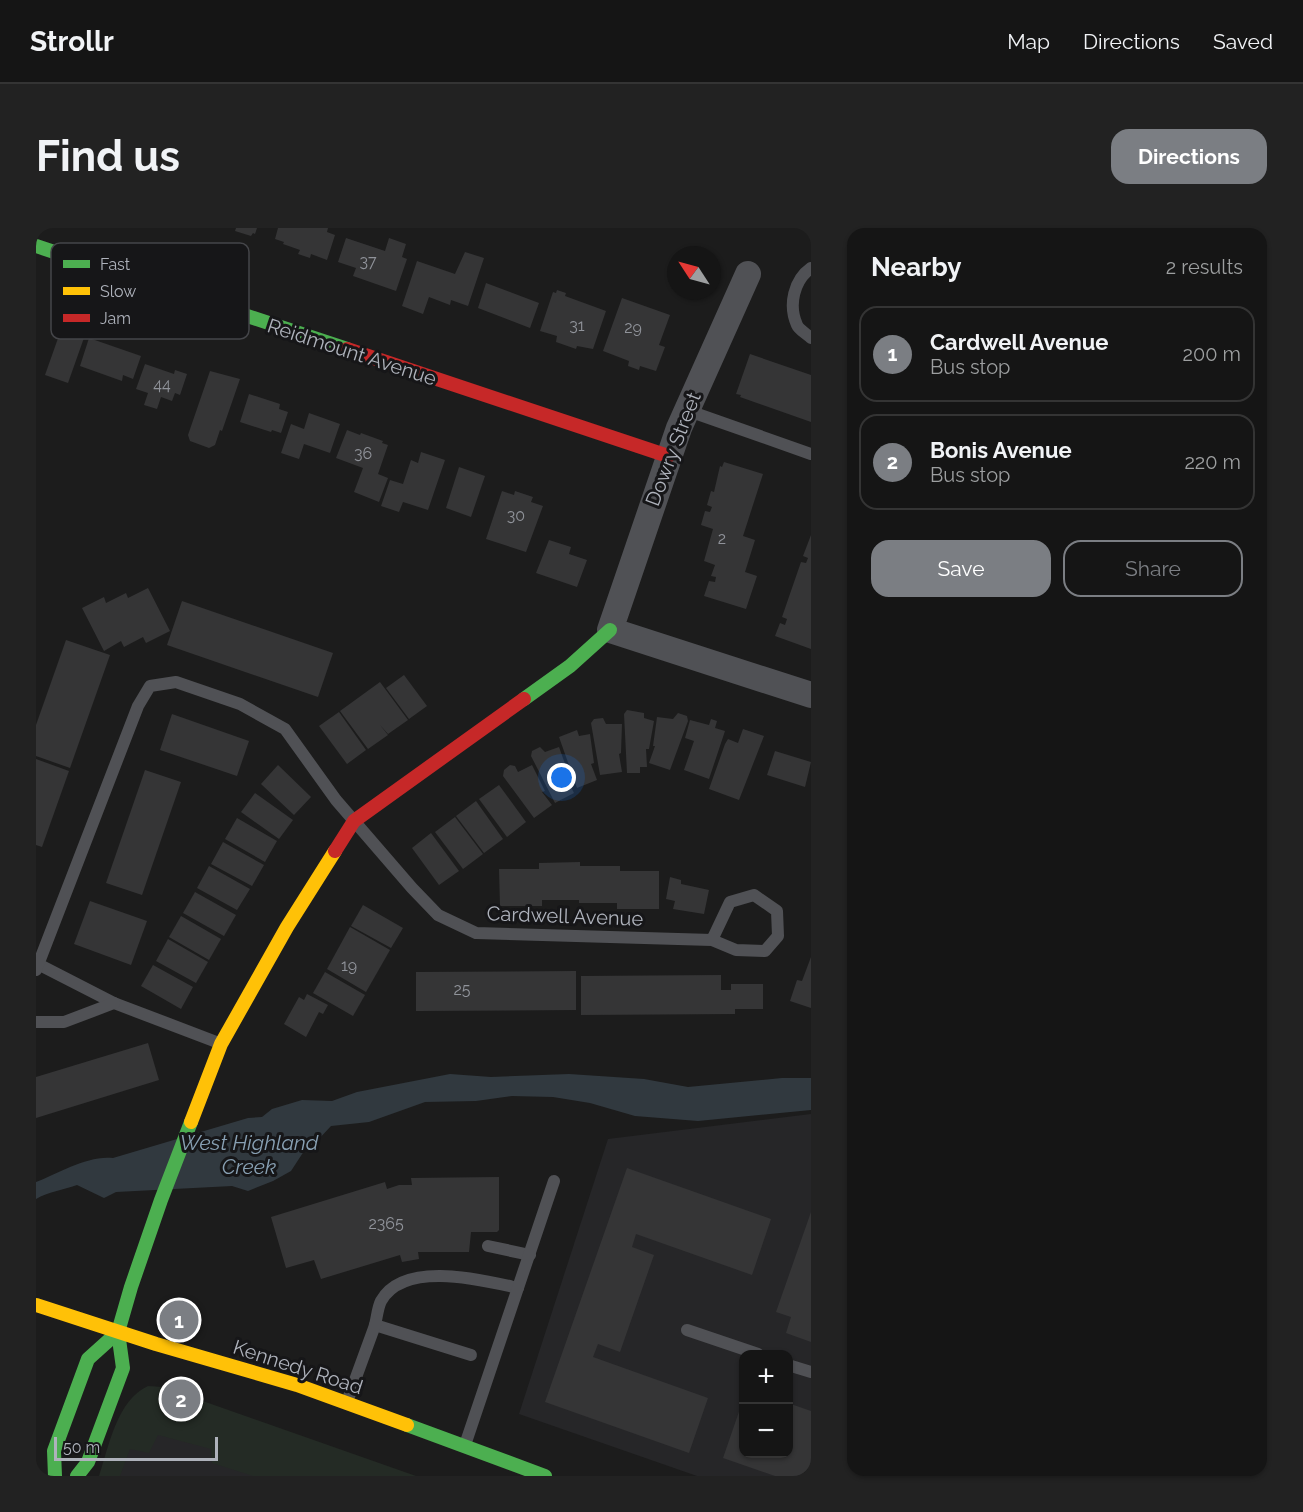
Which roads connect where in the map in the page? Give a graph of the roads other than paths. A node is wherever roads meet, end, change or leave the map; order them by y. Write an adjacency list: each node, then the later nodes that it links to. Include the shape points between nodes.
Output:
1 (36, 246): 2 (street, Reidmount Avenue)
2 (51, 251)
3 (811, 268): 6 (lane, via 793,290 797,326)
4 (748, 274): 7 (street, Dowry Street)
5 (249, 317): 9 (street, Reidmount Avenue)
6 (811, 338)
7 (686, 411): 8 (lane); 9 (street, Dowry Street)
8 (811, 454)
9 (668, 456): 10 (street, Dowry Street)
10 (610, 630): 11 (street); 12 (street, via 570,666)
11 (811, 695)
12 (354, 821): 13 (lane, Cardwell Avenue, via 438,915 476,933); 14 (lane, Cardwell Avenue, via 285,729 240,704 176,682 150,686 138,706); 17 (street)
13 (712, 940): 13 (lane, Cardwell Avenue, via 730,902 754,895 777,911 778,936 765,951 736,950)
14 (37, 967): 15 (lane)
15 (114, 1003): 16 (lane, via 64,1022); 17 (lane)
16 (36, 1022)
17 (220, 1044): 25 (street, via 161,1200)
18 (554, 1181): 20 (lane)
19 (488, 1246): 20 (lane)
20 (530, 1255): 21 (lane)
21 (518, 1288): 23 (lane, via 473,1278 423,1276 390,1289 380,1303); 31 (lane)
22 (36, 1305): 25 (street, Kennedy Road)
23 (375, 1325): 27 (lane); 30 (lane)
24 (687, 1330): 26 (lane)
25 (118, 1332): 30 (street, Kennedy Road); 33 (street, via 88,1359 54,1451); 34 (street, via 123,1368 88,1462)
26 (746, 1350)
27 (471, 1355)
28 (793, 1366): 29 (lane)
29 (811, 1372)
30 (346, 1402): 31 (street, Kennedy Road)
31 (464, 1446): 32 (street, Kennedy Road)
32 (542, 1475)
33 (55, 1476)
34 (76, 1476)

